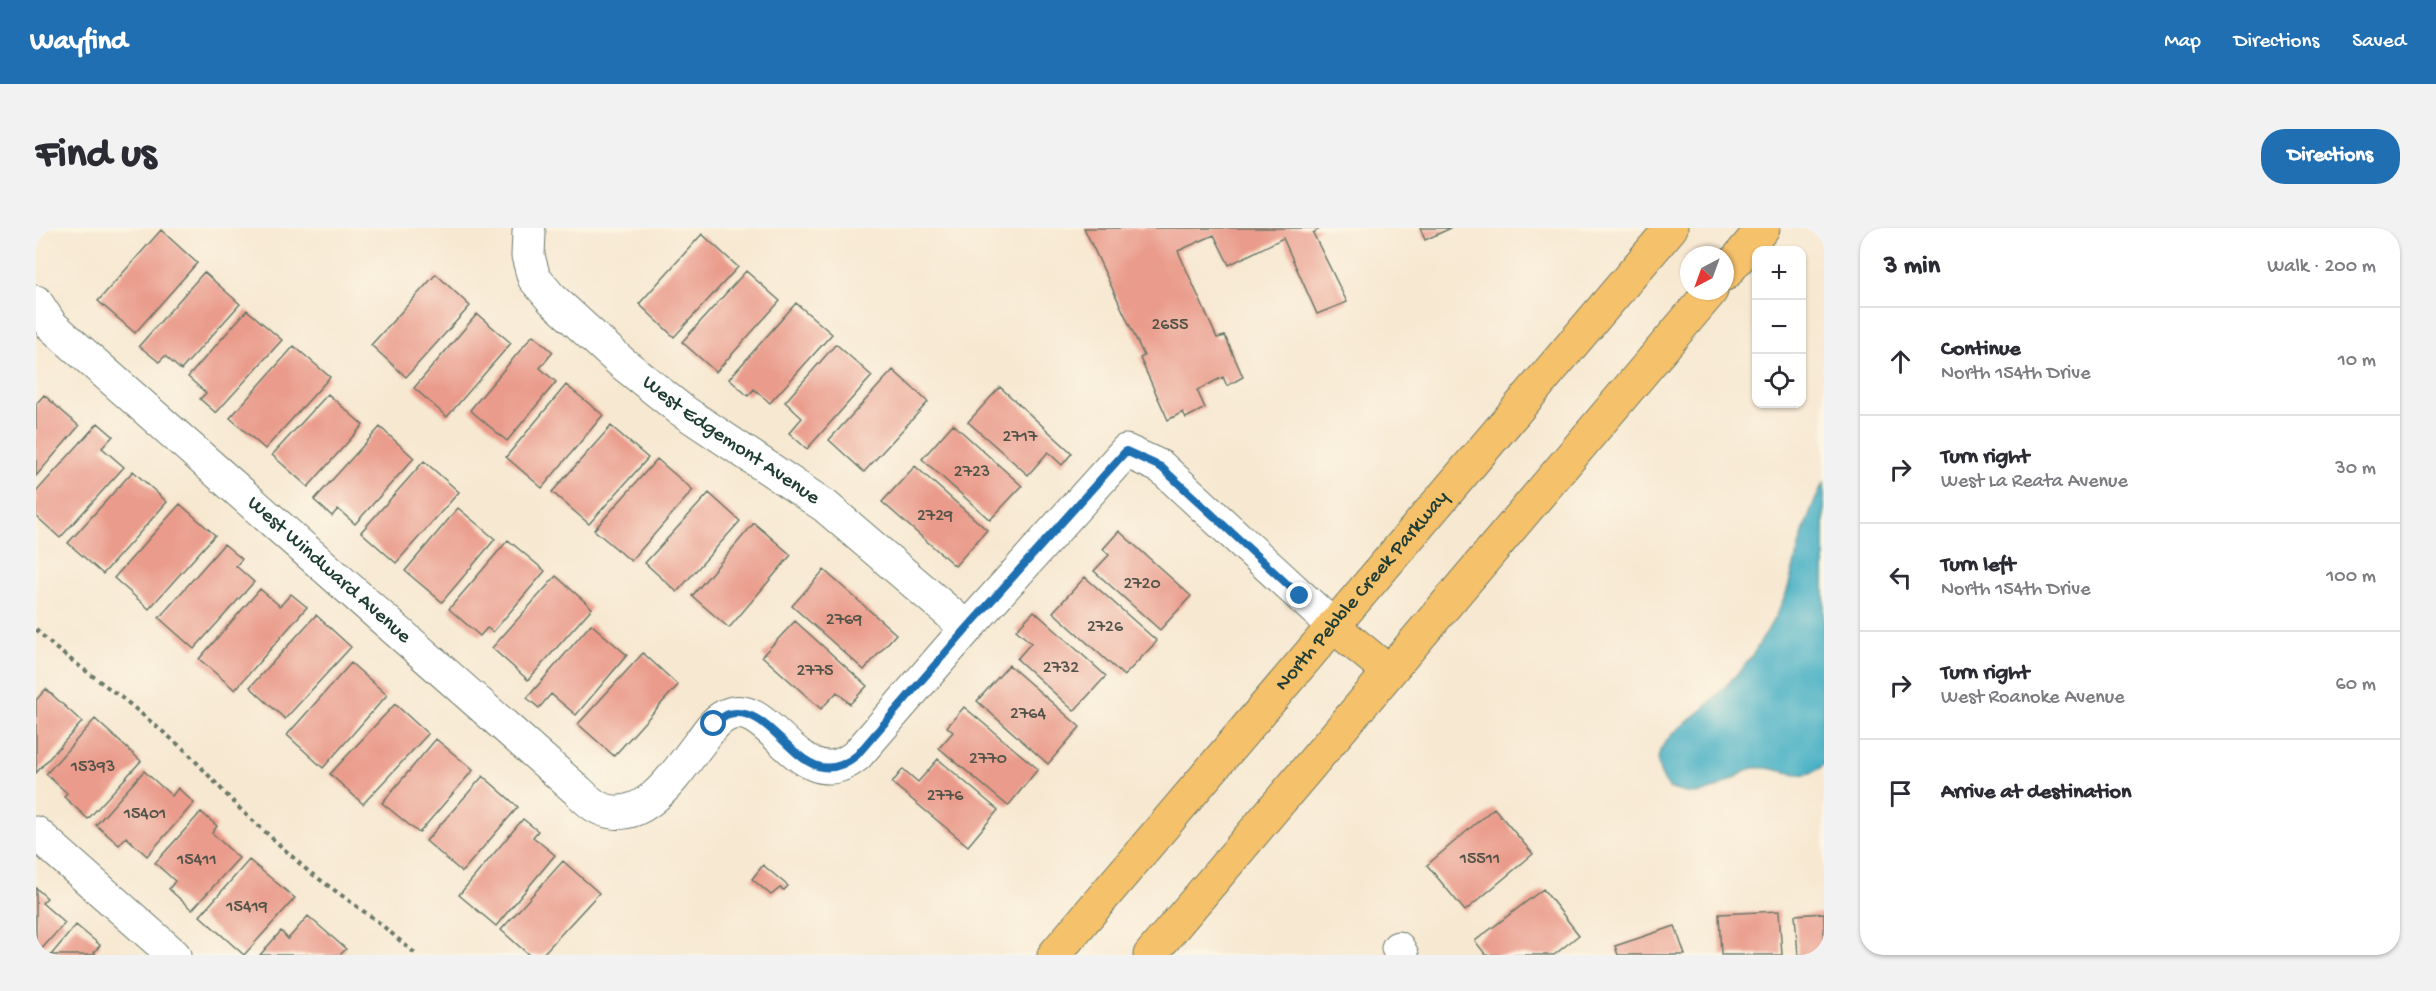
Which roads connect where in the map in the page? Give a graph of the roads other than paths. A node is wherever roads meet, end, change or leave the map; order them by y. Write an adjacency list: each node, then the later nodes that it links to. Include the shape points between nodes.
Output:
1 (1671, 228): 7 (main road, North Pebble Creek Parkway)
2 (1763, 228): 4 (main road)
3 (529, 232): 8 (street, West Edgemont Avenue, via 528,256 534,278 612,354 680,409 825,506)
4 (1734, 263)
5 (1703, 300): 9 (main road)
6 (36, 302): 8 (street, West Windward Avenue, via 51,325 598,808 614,813 634,811 653,800 714,724 728,714 744,714 762,722 815,766 833,768 847,764)
7 (1333, 626): 8 (street, via 1161,467 1126,451); 9 (main road); 12 (main road, North Pebble Creek Parkway)
8 (967, 628)
9 (1388, 671): 13 (main road)
10 (36, 833): 11 (street)
11 (174, 955)
12 (1054, 955)
13 (1150, 955)

